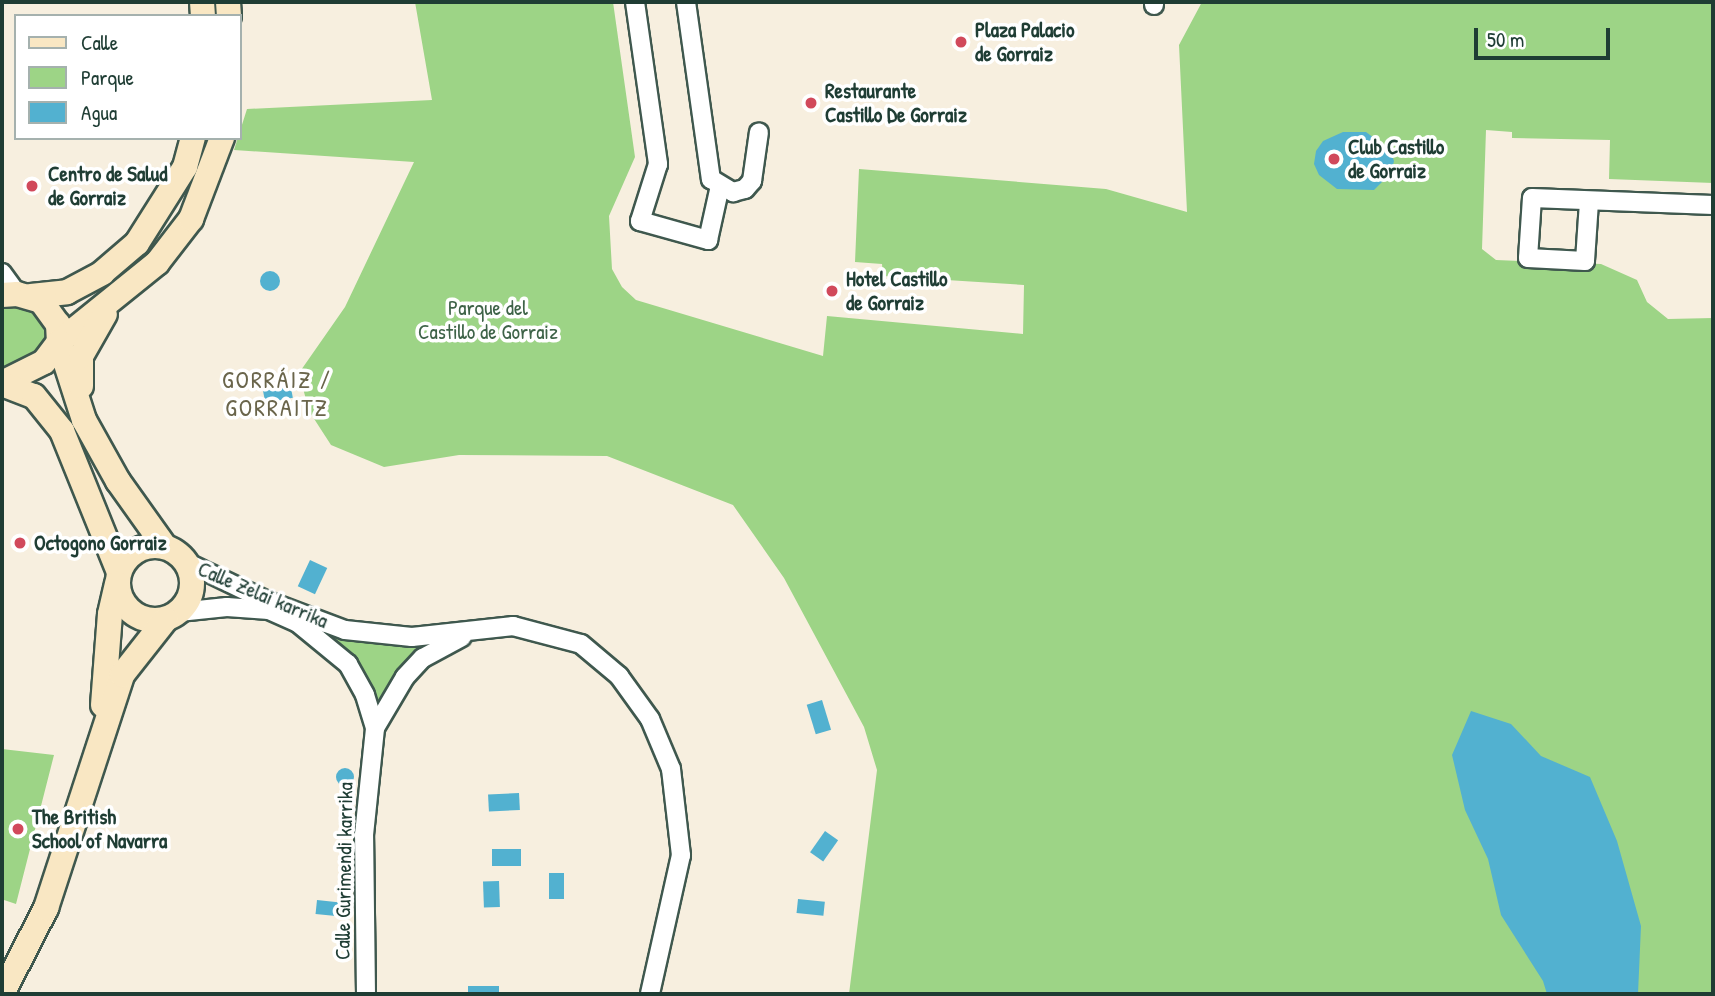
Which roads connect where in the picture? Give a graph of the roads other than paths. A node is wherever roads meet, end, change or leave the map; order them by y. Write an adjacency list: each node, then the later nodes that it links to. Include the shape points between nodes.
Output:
1 (635, 2): 6 (street, via 658,164 640,221 708,240)
2 (686, 2): 6 (street, via 711,179)
3 (759, 132): 6 (street, via 752,181 733,192)
4 (192, 140): 10 (street, via 185,167 137,243 102,273 67,292)
5 (221, 140): 11 (street, via 191,219 157,263)
6 (720, 186)
7 (1589, 202): 7 (street, via 1532,198 1528,258 1585,261); 8 (street)
8 (1713, 205)
9 (2, 273): 10 (street)
10 (17, 295): 12 (street, via 41,301 58,324)
11 (116, 299): 12 (street); 14 (street, via 92,330 81,356)
12 (59, 342): 13 (street, via 44,362); 14 (street)
13 (2, 384): 17 (street, via 34,396 62,431)
14 (84, 420): 15 (street, via 118,481)
15 (165, 547): 16 (street); 17 (street, via 142,548 124,562)
16 (186, 562): 18 (street, via 191,593); 19 (street, Calle Zelai karrika, via 265,600 345,630 412,637)
17 (118, 578): 18 (street, via 133,613 143,619); 21 (street, via 110,614)
18 (173, 615): 20 (street, via 227,607 269,610 298,623 348,664 365,695); 21 (street, via 122,675)
19 (478, 630): 20 (street, Calle Gurimendi karrika, via 423,658 405,677); 24 (street, Calle Zelai karrika, via 513,626 581,644 619,676 650,719 670,769 681,855)
20 (375, 728): 23 (street, Calle Gurimendi karrika, via 364,835)
21 (99, 743): 22 (street, via 46,908)
22 (2, 994)
23 (366, 994)
24 (650, 994)

